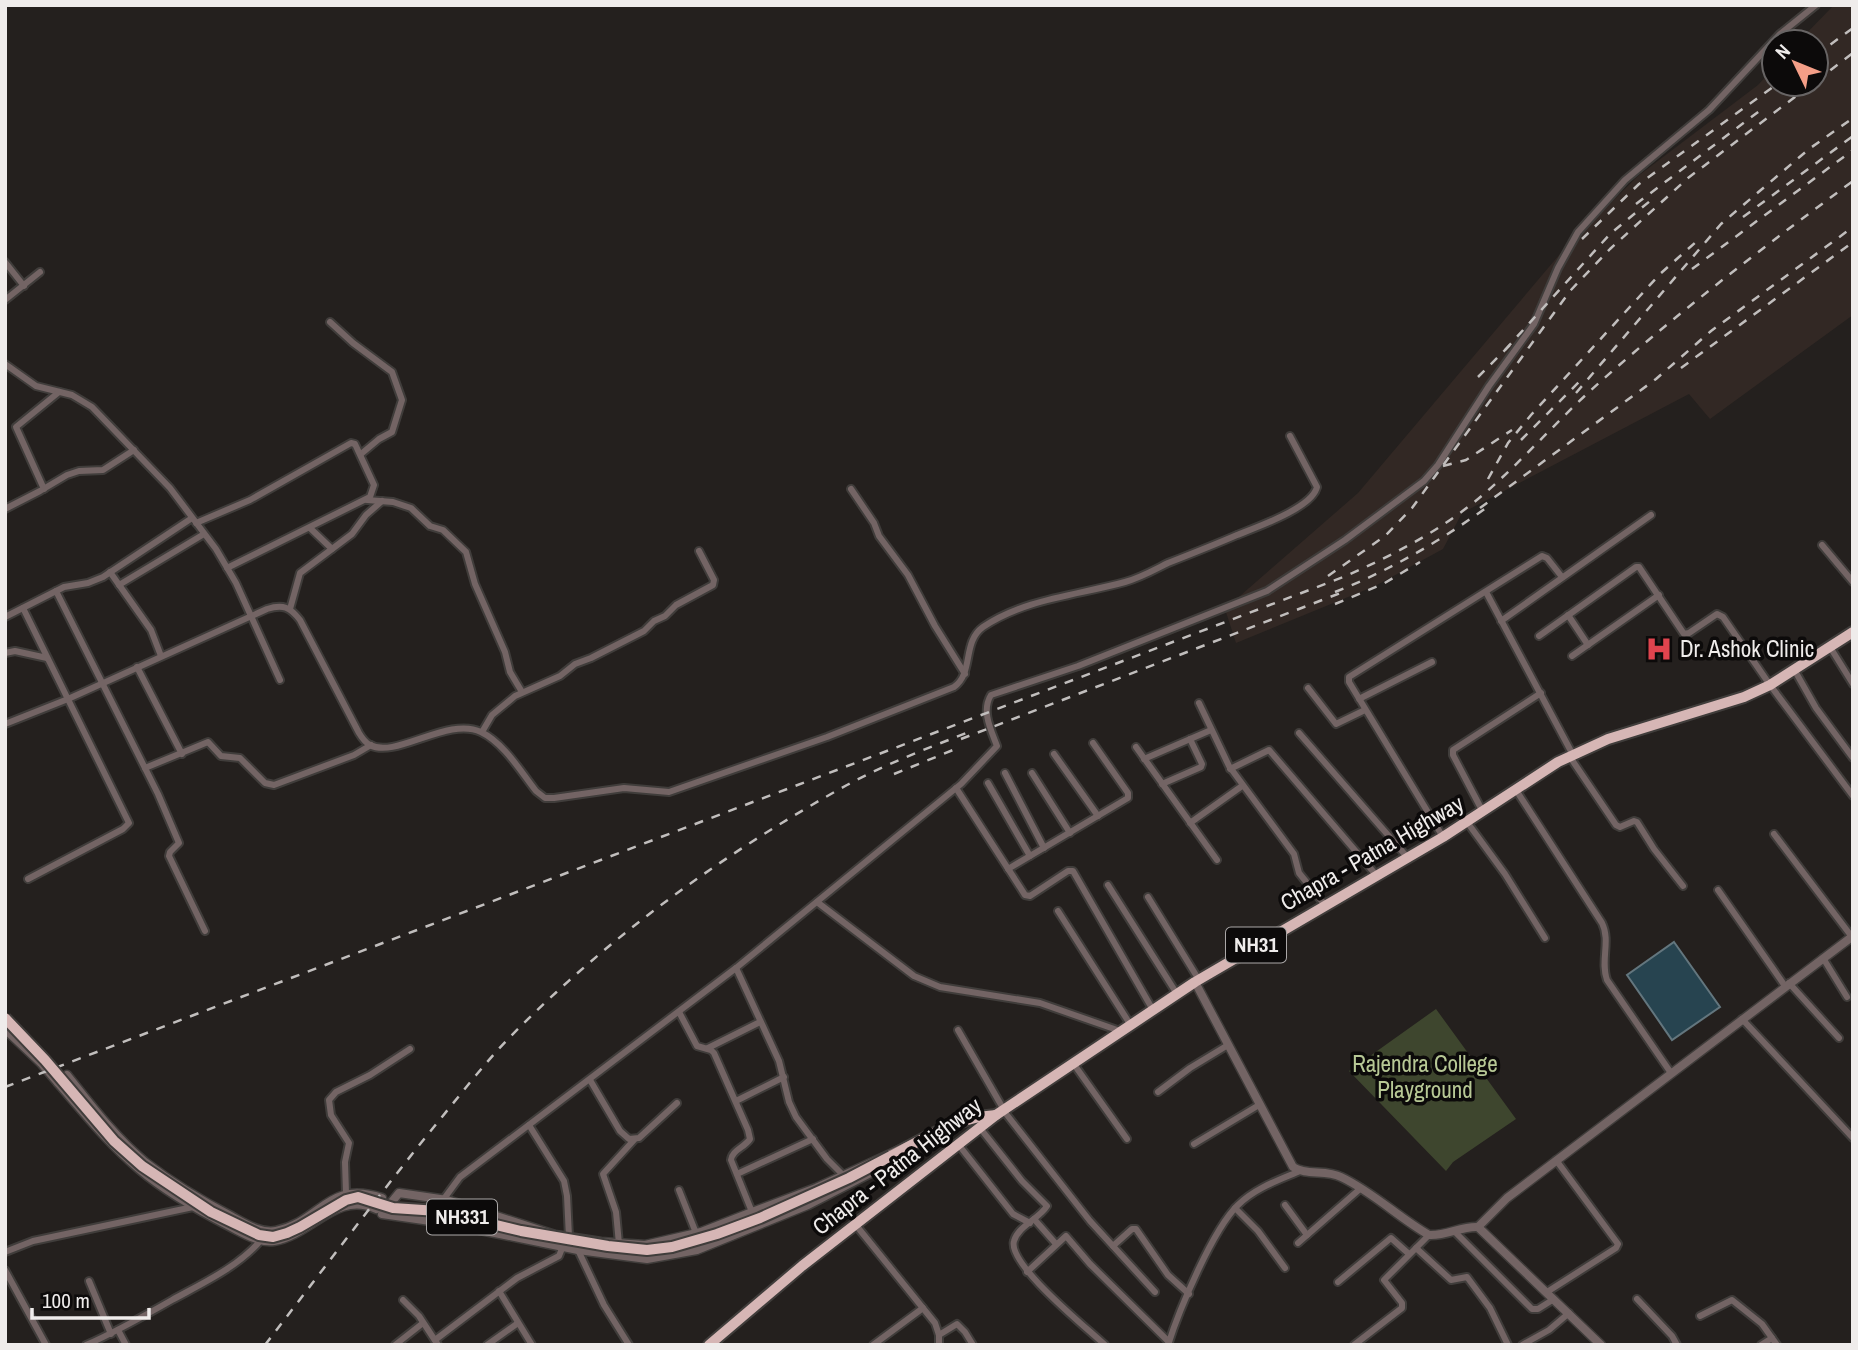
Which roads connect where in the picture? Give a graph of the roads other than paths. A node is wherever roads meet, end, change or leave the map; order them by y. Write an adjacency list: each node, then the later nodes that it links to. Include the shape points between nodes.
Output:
1 (1816, 5): 81 (street, via 1780,34 1709,110 1625,180 1584,225 1558,268 1534,324 1424,481 1267,591 1078,666 994,693 987,702 987,715 997,746)
2 (5, 262): 4 (street)
3 (40, 272): 4 (street)
4 (24, 286): 5 (street)
5 (5, 300)
6 (330, 322): 11 (street, via 389,369 402,398 392,432)
7 (5, 365): 8 (street, via 36,386)
8 (59, 392): 10 (street, via 92,407); 12 (street, via 16,427)
9 (1290, 436): 49 (street, via 1316,482 1308,499 1262,525 1138,578 1024,607 985,626 969,648)
10 (134, 450): 12 (street, via 103,470 72,472); 18 (street)
11 (360, 454): 14 (street, via 374,485); 18 (street, via 352,443 250,500)
12 (44, 489): 16 (street)
13 (852, 489): 49 (street)
14 (367, 500): 15 (street); 19 (street)
15 (382, 501): 22 (street, via 366,514 356,531); 55 (street, via 411,508 466,552 510,672)
16 (5, 509)
17 (1651, 515): 26 (street)
18 (194, 521): 20 (street); 25 (street)
19 (310, 527): 22 (street); 24 (street)
20 (204, 534): 24 (street); 28 (street)
21 (1822, 545): 27 (street)
22 (332, 549): 33 (street, via 300,573)
23 (699, 551): 55 (street, via 713,585 676,604 644,631)
24 (227, 568): 35 (street)
25 (110, 572): 28 (street); 29 (street)
26 (1562, 577): 30 (street, via 1542,556); 37 (street)
27 (1853, 582)
28 (119, 585): 43 (street, via 150,630)
29 (56, 591): 32 (street); 51 (street)
30 (1486, 592): 37 (street); 58 (street, via 1352,674 1348,680)
31 (1659, 595): 34 (street, via 1637,567); 40 (street); 53 (street, via 1684,634 1722,615)
32 (23, 608): 36 (street); 45 (street)
33 (290, 609): 35 (street, via 276,606); 67 (street)
34 (1568, 615): 39 (street); 40 (street)
35 (252, 616): 43 (street); 50 (street)
36 (5, 617)
37 (1501, 621): 56 (street)
38 (1853, 632): 41 (highway, Chapra - Patna Highway / NH31)
39 (1539, 636)
40 (1588, 645): 44 (street)
41 (1830, 648): 48 (highway, Chapra - Patna Highway / NH31); 52 (street)
42 (5, 653): 45 (street)
43 (161, 656): 47 (street)
44 (1572, 656)
45 (47, 658): 57 (street)
46 (1432, 662): 58 (street)
47 (137, 667): 51 (street); 69 (street)
48 (1795, 670): 53 (highway, Chapra - Patna Highway / NH31); 72 (street)
49 (965, 674): 63 (street, via 950,689 662,793 624,788 545,797)
50 (280, 680)
51 (102, 683): 57 (street); 74 (street)
52 (1853, 684)
53 (1770, 685): 71 (highway, Chapra - Patna Highway / NH31, via 1718,707 1608,739); 83 (street)
54 (1308, 688): 60 (street, via 1336,724)
55 (522, 692): 63 (street, via 492,715)
56 (1541, 693): 71 (street); 84 (street, via 1453,750)
57 (68, 699): 61 (street); 97 (street, via 128,825)
58 (1359, 699): 60 (street)
59 (1199, 703): 62 (street)
60 (1365, 710): 90 (street)
61 (5, 724)
62 (1211, 730): 65 (street); 75 (street)
63 (482, 732): 67 (street, via 456,729 390,747)
64 (1299, 733): 93 (street)
65 (1190, 739): 73 (street); 79 (street, via 1202,766)
66 (1093, 743): 85 (street, via 1129,795)
67 (370, 745): 69 (street, via 274,785 265,783 240,758 221,756 208,742)
68 (1136, 747): 73 (street)
69 (182, 754): 74 (street)
70 (1054, 754): 85 (street)
71 (1571, 756): 82 (highway, Chapra - Patna Highway / NH31); 99 (street, via 1616,825 1637,822)
72 (1853, 758)
73 (1144, 759): 79 (street)
74 (145, 768): 105 (street, via 179,844 169,856)
75 (1230, 769): 80 (street); 96 (street, via 1270,751)
76 (1005, 773): 91 (street)
77 (1032, 773): 88 (street)
78 (988, 783): 92 (street)
79 (1163, 784): 87 (street)
80 (1242, 786): 87 (street); 103 (street, via 1294,854 1301,876)
81 (956, 788): 95 (street); 102 (street)
82 (1516, 790): 84 (highway, Chapra - Patna Highway / NH31); 130 (street, via 1605,929 1607,979)
83 (1853, 796)
84 (1483, 812): 86 (highway, Chapra - Patna Highway / NH31)
85 (1098, 816): 88 (street)
86 (1467, 822): 90 (highway, Chapra - Patna Highway / NH31); 107 (street)
87 (1190, 823): 94 (street)
88 (1070, 833): 91 (street)
89 (1774, 834): 106 (street)
90 (1443, 837): 93 (highway, Chapra - Patna Highway / NH31)
91 (1044, 848): 92 (street)
92 (1030, 856): 95 (street)
93 (1408, 858): 96 (highway, Chapra - Patna Highway / NH31)
94 (1217, 860)
95 (1008, 869): 114 (street, via 1028,897 1073,871)
96 (1377, 876): 103 (highway, Chapra - Patna Highway / NH31)
97 (28, 879)
98 (1108, 885): 112 (street)
99 (1683, 886)
100 (1718, 890): 111 (street)
101 (1148, 897): 110 (street)
102 (817, 902): 109 (street); 123 (street, via 926,983 1040,1003)
103 (1325, 905): 110 (highway, Chapra - Patna Highway / NH31)
104 (1058, 911): 120 (street)
105 (205, 931)
106 (1852, 936): 108 (street)
107 (1545, 938)
108 (1823, 958): 111 (street); 113 (street)
109 (736, 968): 116 (street); 119 (street)
110 (1197, 981): 112 (highway, Chapra - Patna Highway / NH31); 125 (street)
111 (1787, 985): 118 (street); 124 (street)
112 (1177, 994): 114 (highway, Chapra - Patna Highway / NH31)
113 (1847, 996)
114 (1153, 1010): 120 (highway, Chapra - Patna Highway / NH31)
115 (5, 1011): 129 (street, via 54,1064)
116 (678, 1012): 127 (street, via 697,1046); 132 (street)
117 (5, 1018): 145 (highway, NH331, bridge, via 114,1141 142,1166 211,1212 272,1237 358,1198 608,1246 672,1247 760,1218)
118 (1742, 1019): 130 (street); 141 (street)
119 (760, 1022): 127 (street); 131 (street)
120 (1130, 1024): 123 (highway, Chapra - Patna Highway / NH31)
121 (5, 1029): 129 (street)
122 (958, 1030): 138 (street)
123 (1120, 1031): 128 (highway, Chapra - Patna Highway / NH31)
124 (1839, 1038)
125 (1228, 1045): 134 (street); 137 (street)
126 (410, 1049): 154 (street, via 329,1100 331,1115 349,1143)
127 (706, 1049): 135 (street, via 714,1053)
128 (1073, 1062): 138 (highway, Chapra - Patna Highway / NH31); 143 (street)
129 (47, 1070): 133 (street)
130 (1671, 1073): 148 (street)
131 (784, 1077): 135 (street); 142 (street, via 792,1108)
132 (590, 1080): 139 (street); 144 (street, via 620,1131)
133 (58, 1083): 154 (street, via 67,1075 145,1162 248,1225 272,1232 299,1224); 157 (street, via 139,1169)
134 (1158, 1092)
135 (736, 1101): 150 (street, via 750,1136 731,1157)
136 (677, 1103): 144 (street)
137 (1259, 1105): 147 (street); 149 (street, via 1289,1162)
138 (1001, 1112): 140 (highway, Chapra - Patna Highway / NH31); 145 (highway, NH331, via 956,1122); 174 (street)
139 (529, 1125): 155 (street, via 460,1177); 168 (street, via 565,1181)
140 (980, 1128): 146 (highway, Chapra - Patna Highway / NH31); 161 (street, via 1046,1206)
141 (1853, 1138)
142 (813, 1139): 150 (street); 151 (street)
143 (1127, 1139)
144 (634, 1140): 171 (street, via 603,1174 616,1212)
145 (922, 1140): 151 (street); 176 (street, via 894,1161 808,1205 697,1250 647,1259)
146 (958, 1144): 161 (street, via 1013,1214); 162 (highway, Chapra - Patna Highway / NH31)
147 (1194, 1144)
148 (1556, 1160): 163 (street); 187 (street, via 1618,1244)
149 (1300, 1171): 152 (street, via 1331,1173); 158 (street, via 1258,1190)
150 (737, 1174): 160 (street)
151 (844, 1175): 160 (street)
152 (1361, 1188): 166 (street); 167 (street)
153 (679, 1189): 165 (street)
154 (346, 1193): 159 (street, via 382,1198)
155 (443, 1200): 159 (street, via 399,1193); 168 (street)
156 (1285, 1205): 166 (street)
157 (194, 1207): 169 (street); 177 (street, via 33,1241)
158 (1235, 1208): 179 (street); 186 (street)
159 (380, 1210): 169 (street, via 347,1204 303,1230 273,1241); 173 (street)
160 (752, 1212): 165 (street)
161 (1032, 1221): 172 (street); 181 (street, via 1013,1246)
162 (855, 1224): 190 (street); 209 (highway, Chapra - Patna Highway / NH31)
163 (1478, 1227): 164 (street); 187 (street)
164 (1455, 1232): 167 (street); 187 (street, via 1532,1309)
165 (696, 1233): 171 (street, via 645,1245)
166 (1307, 1235): 170 (street)
167 (1429, 1235): 175 (street)
168 (569, 1237): 171 (street)
169 (261, 1240): 195 (street, via 220,1273)
170 (1298, 1243)
171 (619, 1244)
172 (1056, 1244): 181 (street); 200 (street, via 1067,1237)
173 (563, 1246): 176 (street); 184 (street, via 555,1259)
174 (1113, 1246): 185 (street); 186 (street, via 1136,1229 1171,1278)
175 (1416, 1248): 178 (street); 214 (street, via 1451,1280 1469,1279)
176 (578, 1250): 208 (street, via 598,1295)
177 (5, 1252)
178 (1409, 1254): 183 (street, via 1391,1238); 201 (street, via 1384,1280 1402,1308)
179 (1285, 1268)
180 (5, 1270): 202 (street)
181 (1027, 1272): 213 (street)
182 (89, 1280): 196 (street)
183 (1338, 1282)
184 (499, 1291): 194 (street); 199 (street)
185 (1154, 1292)
186 (1189, 1294): 200 (street)
187 (1551, 1296): 191 (street)
188 (1637, 1299): 217 (street)
189 (403, 1300): 193 (street)
190 (923, 1308): 197 (street); 210 (street)
191 (1569, 1313): 215 (street); 216 (street)
192 (1700, 1316): 198 (street, via 1732,1300)
193 (423, 1323): 199 (street); 205 (street)
194 (519, 1323): 206 (street); 207 (street)
195 (118, 1330): 196 (street); 204 (street)
196 (111, 1334): 203 (street)
197 (939, 1335): 211 (street); 212 (street, via 957,1324)
198 (1772, 1338): 218 (street); 219 (street)
199 (437, 1343)
200 (1168, 1343)
201 (1358, 1343)
202 (46, 1345)
203 (86, 1345)
204 (126, 1345)
205 (395, 1345)
206 (487, 1345)
207 (532, 1345)
208 (629, 1345)
209 (709, 1345)
210 (873, 1345)
211 (939, 1345)
212 (973, 1345)
213 (1105, 1345)
214 (1508, 1345)
215 (1522, 1345)
216 (1601, 1345)
217 (1677, 1345)
218 (1761, 1345)
219 (1777, 1345)

